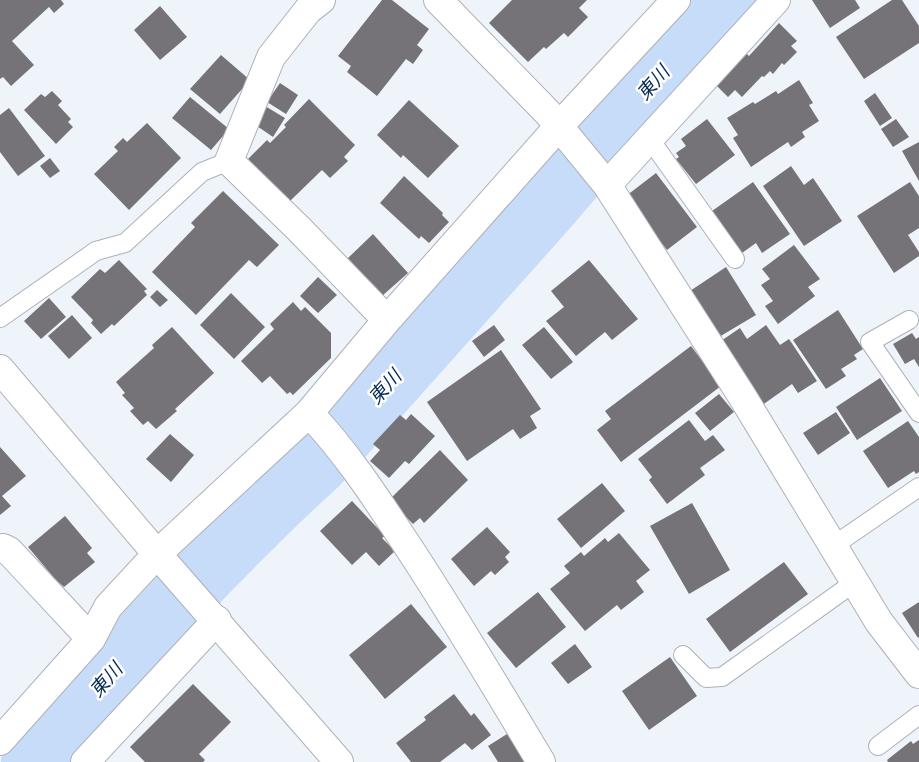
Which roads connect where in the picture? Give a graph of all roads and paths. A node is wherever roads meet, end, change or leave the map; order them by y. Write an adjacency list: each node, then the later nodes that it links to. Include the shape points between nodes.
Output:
1 (320, 0): 7 (street, via 308,10 271,57)
2 (438, 0): 5 (street)
3 (676, 0): 5 (street)
4 (776, 0): 6 (street)
5 (565, 134): 8 (street); 11 (street)
6 (649, 138): 8 (street); 9 (lane)
7 (229, 161): 10 (lane, via 202,172 125,243 96,251); 11 (street)
8 (602, 179): 17 (street, via 742,396)
9 (735, 259)
10 (0, 318)
11 (387, 320): 15 (street)
12 (909, 320): 14 (lane, via 870,342)
13 (0, 369): 19 (street)
14 (918, 409)
15 (314, 418): 19 (street); 30 (street, via 383,508 456,620)
16 (919, 487): 17 (lane)
17 (833, 546): 20 (street)
18 (0, 550): 22 (street, via 9,551)
19 (157, 554): 21 (street); 22 (street, via 108,607)
20 (855, 582): 23 (lane, via 722,677 706,678); 24 (street, via 879,622)
21 (212, 615): 28 (street); 29 (street)
22 (91, 639): 26 (street)
23 (683, 655)
24 (919, 674)
25 (919, 715): 27 (lane)
26 (0, 741)
27 (878, 746)
28 (85, 762)
29 (339, 762)
30 (541, 762)

